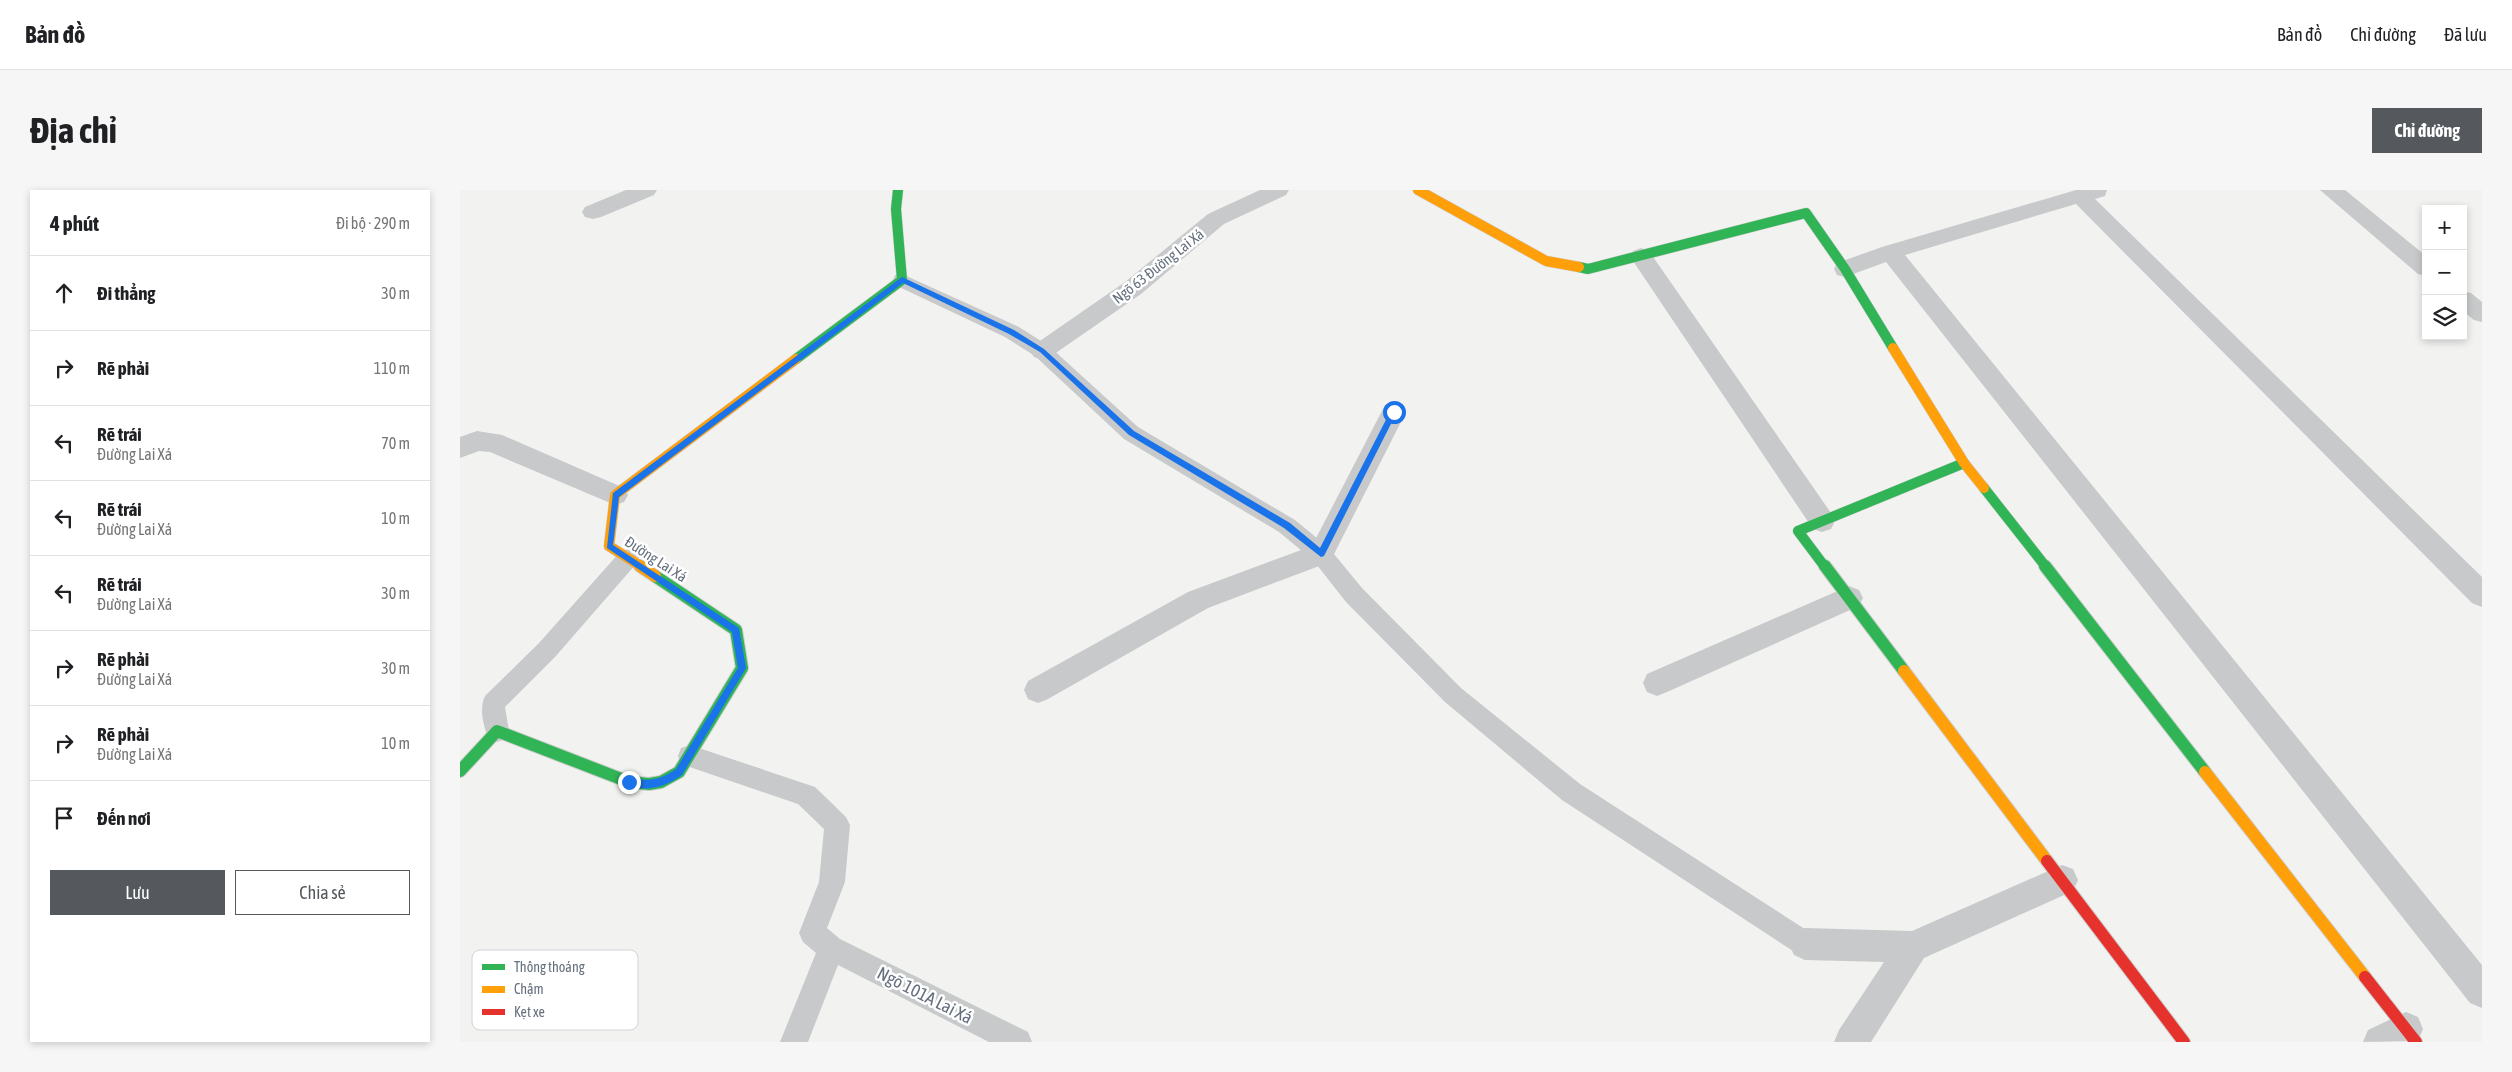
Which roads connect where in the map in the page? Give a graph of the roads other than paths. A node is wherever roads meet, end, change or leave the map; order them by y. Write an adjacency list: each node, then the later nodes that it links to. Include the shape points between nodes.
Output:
1 (646, 190): 7 (street)
2 (898, 190): 12 (street, via 896,209)
3 (1278, 190): 15 (street, Ngõ 63 Đường Lai Xá, via 1216,219 1133,288)
4 (1418, 190): 9 (street, via 1546,261 1588,269)
5 (2331, 190): 10 (street)
6 (2090, 193): 8 (street); 23 (street)
7 (593, 212)
8 (1890, 252): 11 (street); 34 (street)
9 (1641, 256): 11 (street, via 1806,213); 20 (street)
10 (2422, 265)
11 (1845, 269): 18 (street)
12 (902, 280): 15 (lane, via 1012,332); 19 (street)
13 (2467, 302): 14 (street)
14 (2482, 314)
15 (1042, 351): 21 (lane, via 1132,433 1287,526)
16 (1394, 412): 21 (street)
17 (460, 448): 19 (street, via 477,441 493,442)
18 (1964, 463): 20 (street); 35 (street)
19 (616, 495): 22 (street, Đường Lai Xá, via 609,546)
20 (1822, 521): 24 (street, via 1798,531)
21 (1321, 554): 26 (street, via 1198,600); 31 (lane, via 1354,595 1452,695 1571,792)
22 (628, 558): 27 (lane, via 547,650 493,703); 28 (street, Đường Lai Xá, via 736,630 742,668)
23 (2482, 595)
24 (1849, 598): 25 (street); 30 (street)
25 (1657, 683)
26 (1038, 690)
27 (496, 731): 28 (street, Đường Lai Xá, via 629,782 649,785 665,782 679,772); 29 (street)
28 (690, 756): 33 (lane, Ngõ 101A Lai Xá, via 806,795 837,825 832,882 812,933)
29 (460, 771)
30 (2062, 880): 32 (street); 39 (street)
31 (1805, 944): 32 (street)
32 (1913, 947): 38 (street)
33 (831, 948): 36 (lane); 37 (lane, Ngõ 101A Lai Xá)
34 (2482, 992)
35 (2401, 1038)
36 (794, 1042)
37 (1018, 1042)
38 (1851, 1042)
39 (2184, 1042)

